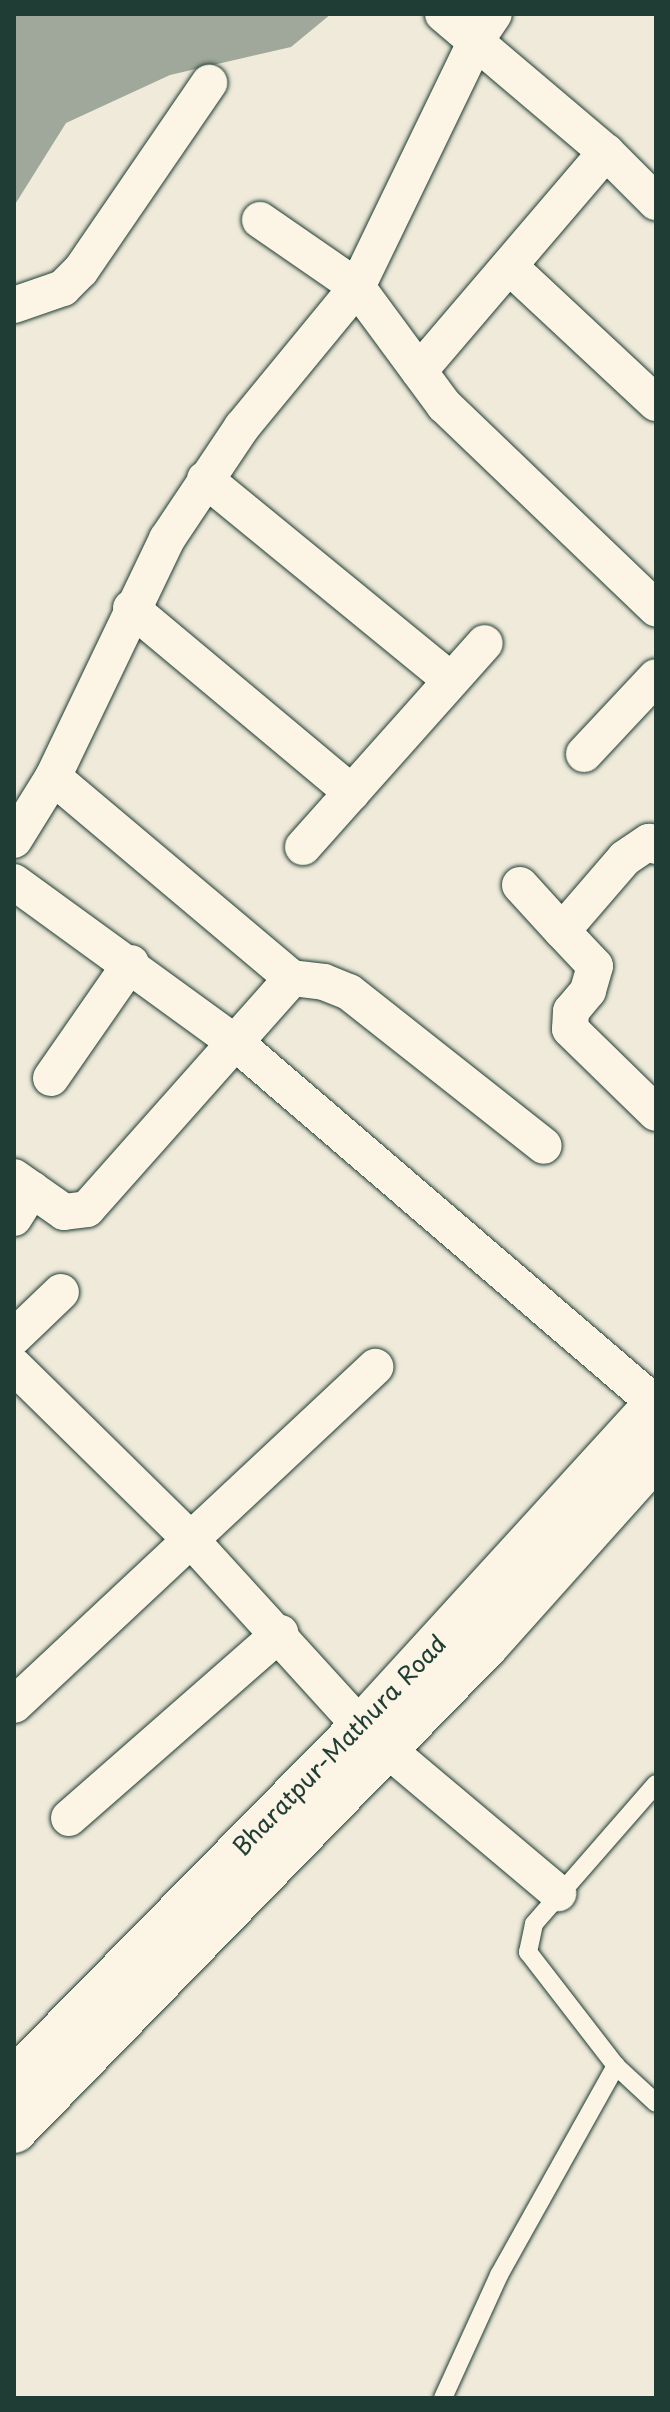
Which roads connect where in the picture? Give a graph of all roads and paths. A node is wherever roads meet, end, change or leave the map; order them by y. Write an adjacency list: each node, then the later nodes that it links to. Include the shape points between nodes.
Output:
1 (443, 14): 2 (street)
2 (486, 26): 4 (street); 8 (street)
3 (209, 83): 9 (street, via 81,270 63,288)
4 (606, 152): 5 (street); 7 (street)
5 (656, 202)
6 (260, 220): 8 (street)
7 (509, 266): 10 (street); 11 (street)
8 (357, 287): 10 (street); 12 (street)
9 (14, 305)
10 (419, 371): 14 (street, via 444,405)
11 (656, 403)
12 (205, 479): 13 (street); 17 (street)
13 (131, 608): 19 (street); 20 (street)
14 (656, 608)
15 (485, 643): 17 (street)
16 (656, 677): 18 (street)
17 (449, 679): 20 (street)
18 (584, 754)
19 (53, 777): 21 (street); 28 (street)
20 (352, 793): 23 (street)
21 (14, 840)
22 (656, 846): 26 (street, via 649,842 625,858)
23 (303, 847)
24 (14, 882): 27 (street)
25 (520, 885): 26 (street)
26 (562, 931): 31 (street, via 595,966 588,991 571,1011 570,1029)
27 (131, 963): 29 (street); 30 (street)
28 (292, 978): 29 (street); 32 (street, via 349,992)
29 (237, 1044): 33 (street, via 87,1209 64,1212); 38 (street)
30 (51, 1078)
31 (656, 1113)
32 (544, 1146)
33 (20, 1195)
34 (61, 1292): 35 (street)
35 (14, 1337)
36 (14, 1366): 40 (street)
37 (375, 1367): 40 (street)
38 (656, 1404): 41 (highway, Bharatpur-Mathura Road)
39 (656, 1456): 41 (highway, Bharatpur-Mathura Road)
40 (192, 1541): 42 (street); 43 (street)
41 (475, 1630): 44 (highway, Bharatpur-Mathura Road)
42 (280, 1633): 44 (street); 46 (street)
43 (14, 1705)
44 (374, 1738): 47 (street); 49 (highway, Bharatpur-Mathura Road); 51 (highway, Bharatpur-Mathura Road)
45 (656, 1784): 47 (lane)
46 (69, 1818)
47 (558, 1893): 48 (lane, via 534,1924 528,1952)
48 (616, 2066): 50 (lane); 52 (lane, via 499,2275)
49 (14, 2080)
50 (656, 2103)
51 (14, 2131)
52 (443, 2398)

